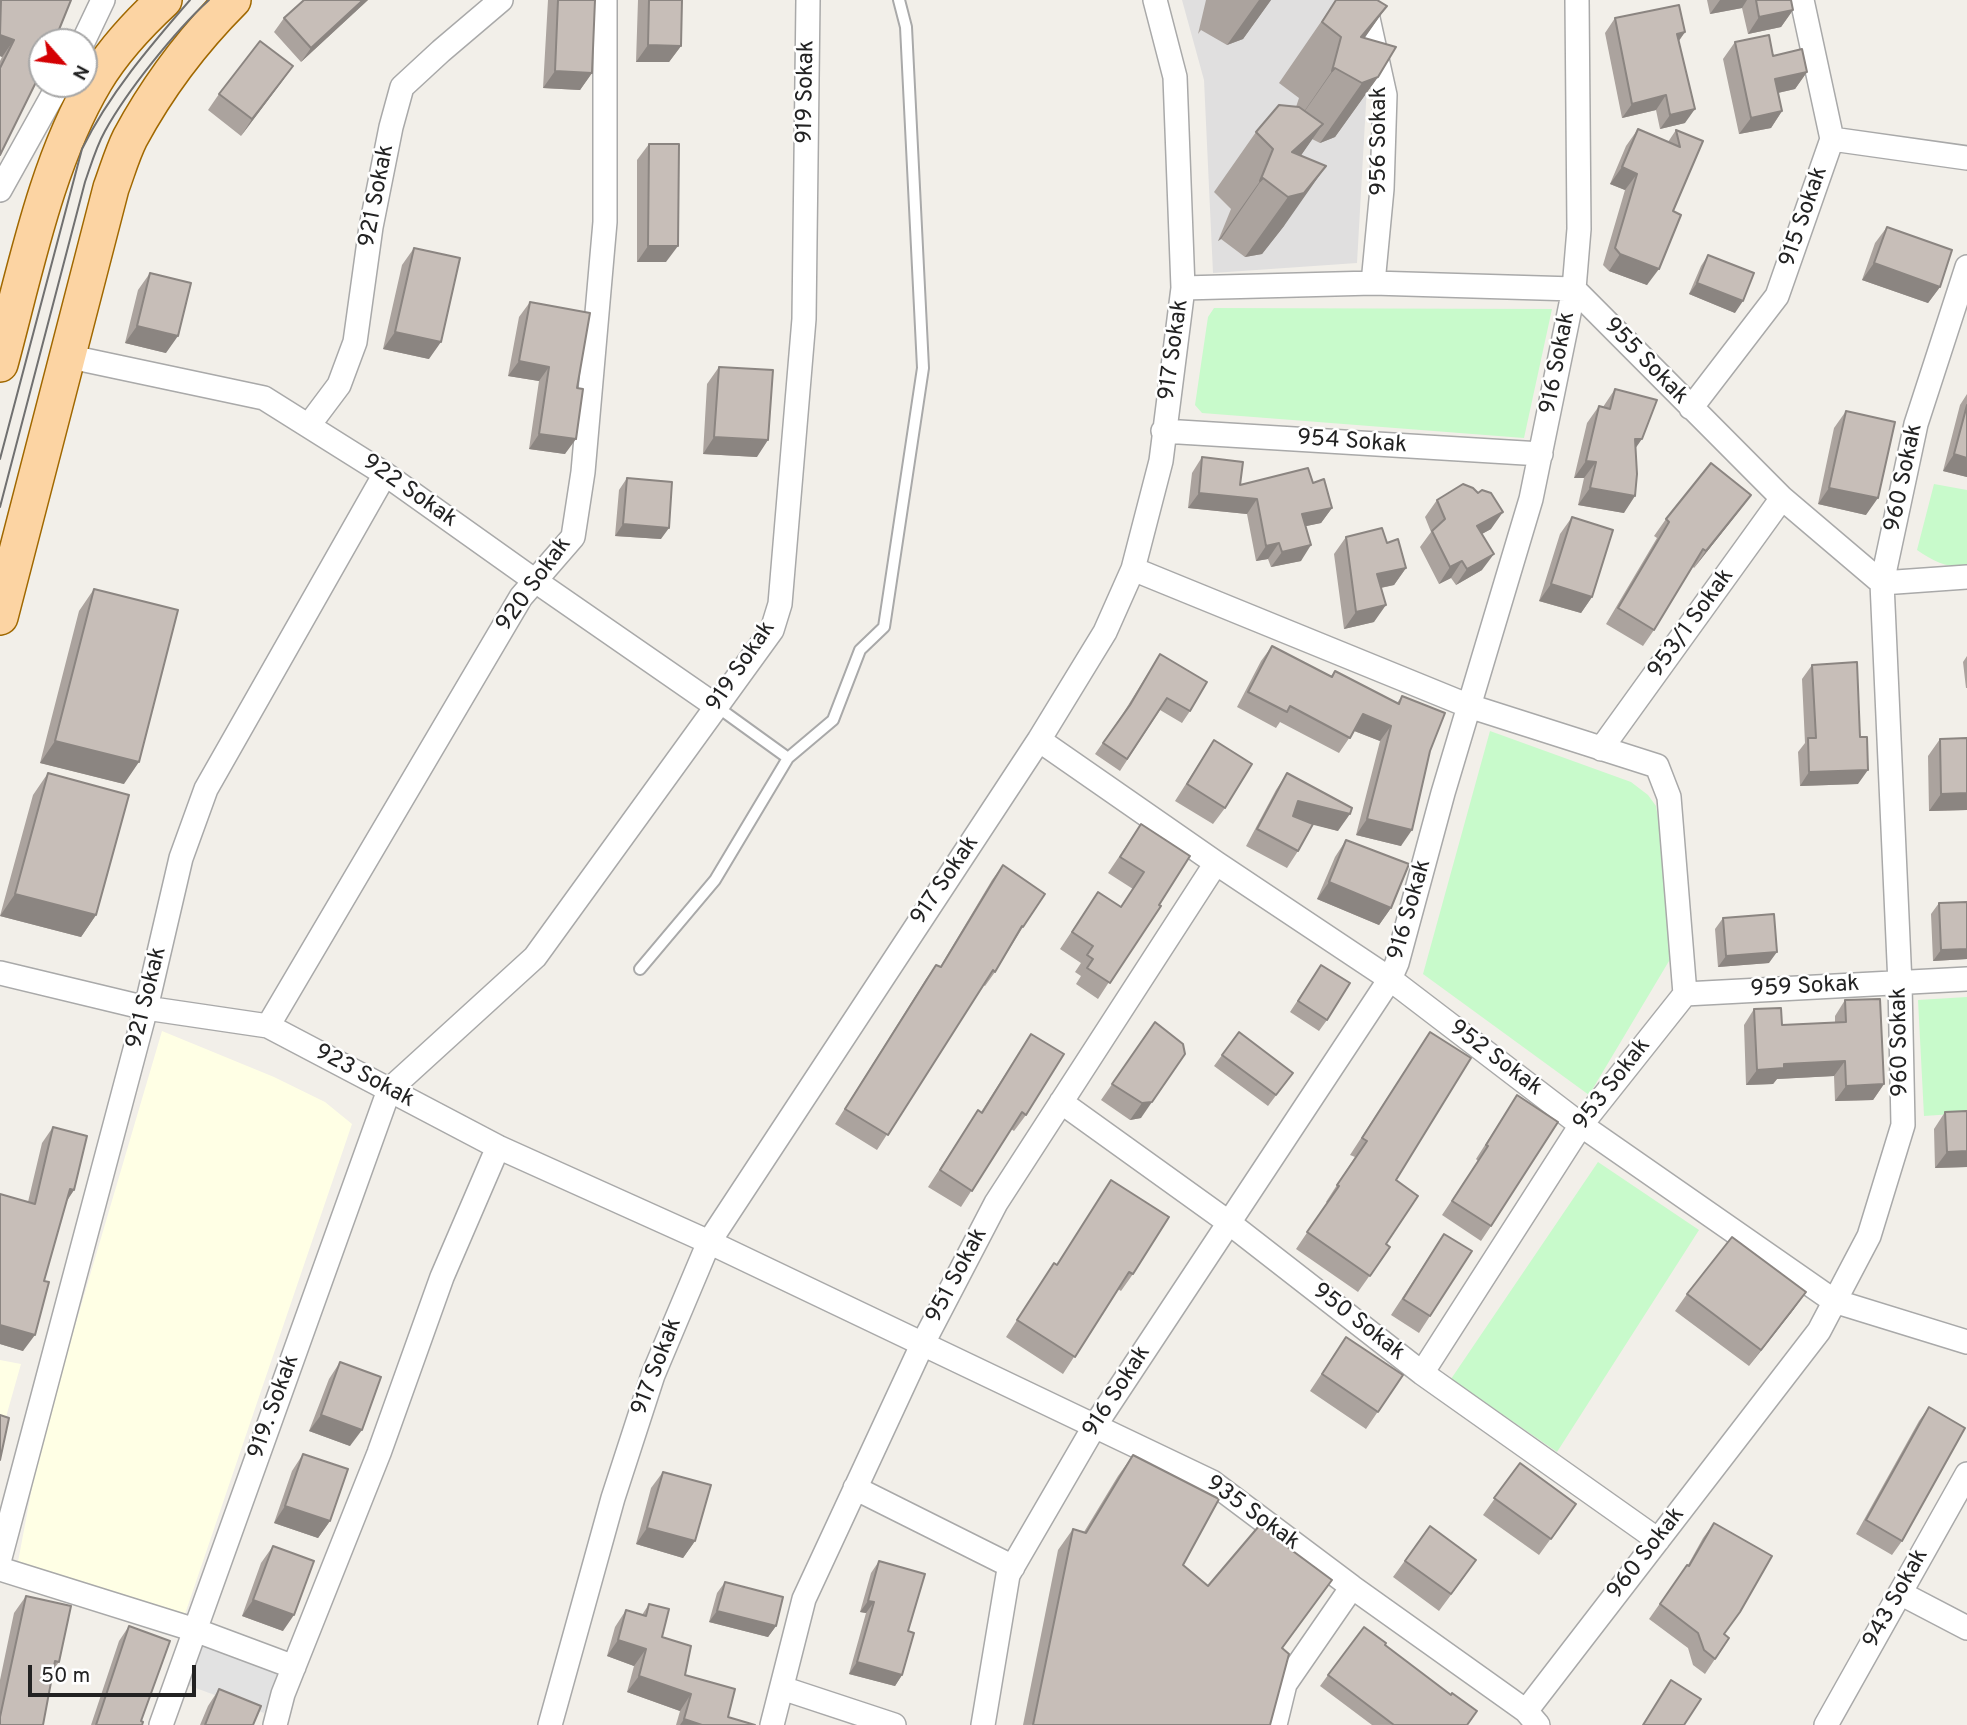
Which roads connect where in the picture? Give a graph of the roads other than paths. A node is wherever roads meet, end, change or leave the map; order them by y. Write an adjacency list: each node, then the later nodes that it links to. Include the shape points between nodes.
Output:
1 (103, 0): 12 (street)
2 (164, 0): 22 (main road, via 112,56 71,128 40,214)
3 (233, 0): 21 (main road, via 166,80 130,139 111,188)
4 (501, 0): 24 (street, 921 Sokak, via 402,87 371,227 355,341 339,385)
5 (605, 0): 31 (street, 920 Sokak, via 605,222 583,472 573,537)
6 (808, 0): 34 (street, 919 Sokak, via 804,319 780,604 772,630)
7 (899, 0): 38 (lane, via 906,27 923,368 884,627 860,650 833,720)
8 (1155, 0): 19 (street, 917 Sokak, via 1175,77)
9 (1364, 0): 18 (street, 956 Sokak, via 1385,96)
10 (1577, 0): 20 (street, 916 Sokak, via 1579,229)
11 (1802, 0): 14 (street, 915 Sokak)
12 (90, 28)
13 (51, 98): 16 (street)
14 (1832, 139): 15 (street); 23 (street, 915 Sokak, via 1777,296)
15 (1967, 158)
16 (0, 190)
17 (1967, 267): 32 (street, 960 Sokak, via 1916,424)
18 (1373, 283): 19 (street); 20 (street)
19 (1183, 288): 25 (street, 917 Sokak)
20 (1574, 289): 23 (street, 955 Sokak); 26 (street, 916 Sokak)
21 (66, 356): 24 (street, 922 Sokak, via 264,398); 33 (main road)
22 (0, 364)
23 (1690, 408): 28 (street, 955 Sokak)
24 (309, 425): 27 (street, 922 Sokak)
25 (1163, 431): 26 (street, 954 Sokak); 29 (street, 917 Sokak, via 1161,461)
26 (1541, 454): 35 (street, 916 Sokak)
27 (385, 474): 31 (street, 922 Sokak); 46 (street, 921 Sokak, via 206,789 181,858)
28 (1782, 498): 32 (street, 955 Sokak); 37 (street, 953/1 Sokak)
29 (1133, 569): 35 (street); 36 (street, 917 Sokak, via 1105,632)
30 (1967, 577): 32 (street)
31 (534, 580): 34 (street, 922 Sokak); 47 (street, 920 Sokak)
32 (1882, 583): 44 (street, 960 Sokak)
33 (0, 617)
34 (716, 706): 38 (lane); 48 (street, 919 Sokak, via 535,957)
35 (1469, 706): 37 (street); 42 (street, 916 Sokak)
36 (1039, 740): 39 (street, 952 Sokak); 53 (street, 917 Sokak)
37 (1601, 749): 45 (street, via 1657,766 1669,797)
38 (788, 758): 40 (lane, via 715,880)
39 (1216, 863): 42 (street, 952 Sokak); 49 (street, 951 Sokak)
40 (640, 969)
41 (0, 973): 46 (street, 923 Sokak)
42 (1390, 979): 50 (street, 952 Sokak); 52 (street, 916 Sokak)
43 (1967, 979): 44 (street, 959 Sokak)
44 (1900, 984): 45 (street, 959 Sokak); 54 (street, 960 Sokak, via 1903,1125 1869,1236)
45 (1685, 994): 50 (street, 953 Sokak)
46 (146, 1008): 47 (street, 923 Sokak); 62 (street, 921 Sokak)
47 (268, 1026): 48 (street, 923 Sokak)
48 (390, 1090): 51 (street, 923 Sokak); 68 (street, 919. Sokak)
49 (1061, 1102): 52 (street, 950 Sokak); 56 (street, 951 Sokak, via 996,1203)
50 (1581, 1125): 54 (street, 952 Sokak); 57 (street, 953 Sokak)
51 (498, 1147): 53 (street, 923 Sokak); 69 (street, via 442,1277 379,1453)
52 (1228, 1222): 57 (street, 950 Sokak); 58 (street, 916 Sokak)
53 (709, 1242): 56 (street, 935 Sokak); 74 (street, 917 Sokak, via 653,1375 613,1498)
54 (1834, 1301): 55 (street, 952 Sokak); 61 (street, 960 Sokak, via 1819,1331)
55 (1967, 1342)
56 (922, 1345): 58 (street, 935 Sokak); 60 (street, 951 Sokak)
57 (1422, 1373): 61 (street, 950 Sokak)
58 (1094, 1427): 63 (street, 916 Sokak); 65 (street, 935 Sokak, via 1212,1482)
59 (1967, 1474): 66 (street, 943 Sokak)
60 (855, 1488): 63 (street); 70 (street, 951 Sokak, via 804,1599)
61 (1658, 1540): 71 (street, 960 Sokak)
62 (0, 1558)
63 (1013, 1566): 77 (street, 916 Sokak)
64 (0, 1569): 68 (street)
65 (1352, 1587): 71 (street, 935 Sokak); 78 (street, via 1285,1684)
66 (1900, 1593): 67 (street); 79 (street, 943 Sokak)
67 (1967, 1628)
68 (195, 1630): 69 (street); 72 (street, 919. Sokak)
69 (294, 1667): 73 (street)
70 (782, 1688): 75 (street, 951 Sokak); 76 (street)
71 (1532, 1718)
72 (162, 1725)
73 (275, 1725)
74 (550, 1725)
75 (772, 1725)
76 (894, 1725)
77 (983, 1725)
78 (1275, 1725)
79 (1826, 1725)

